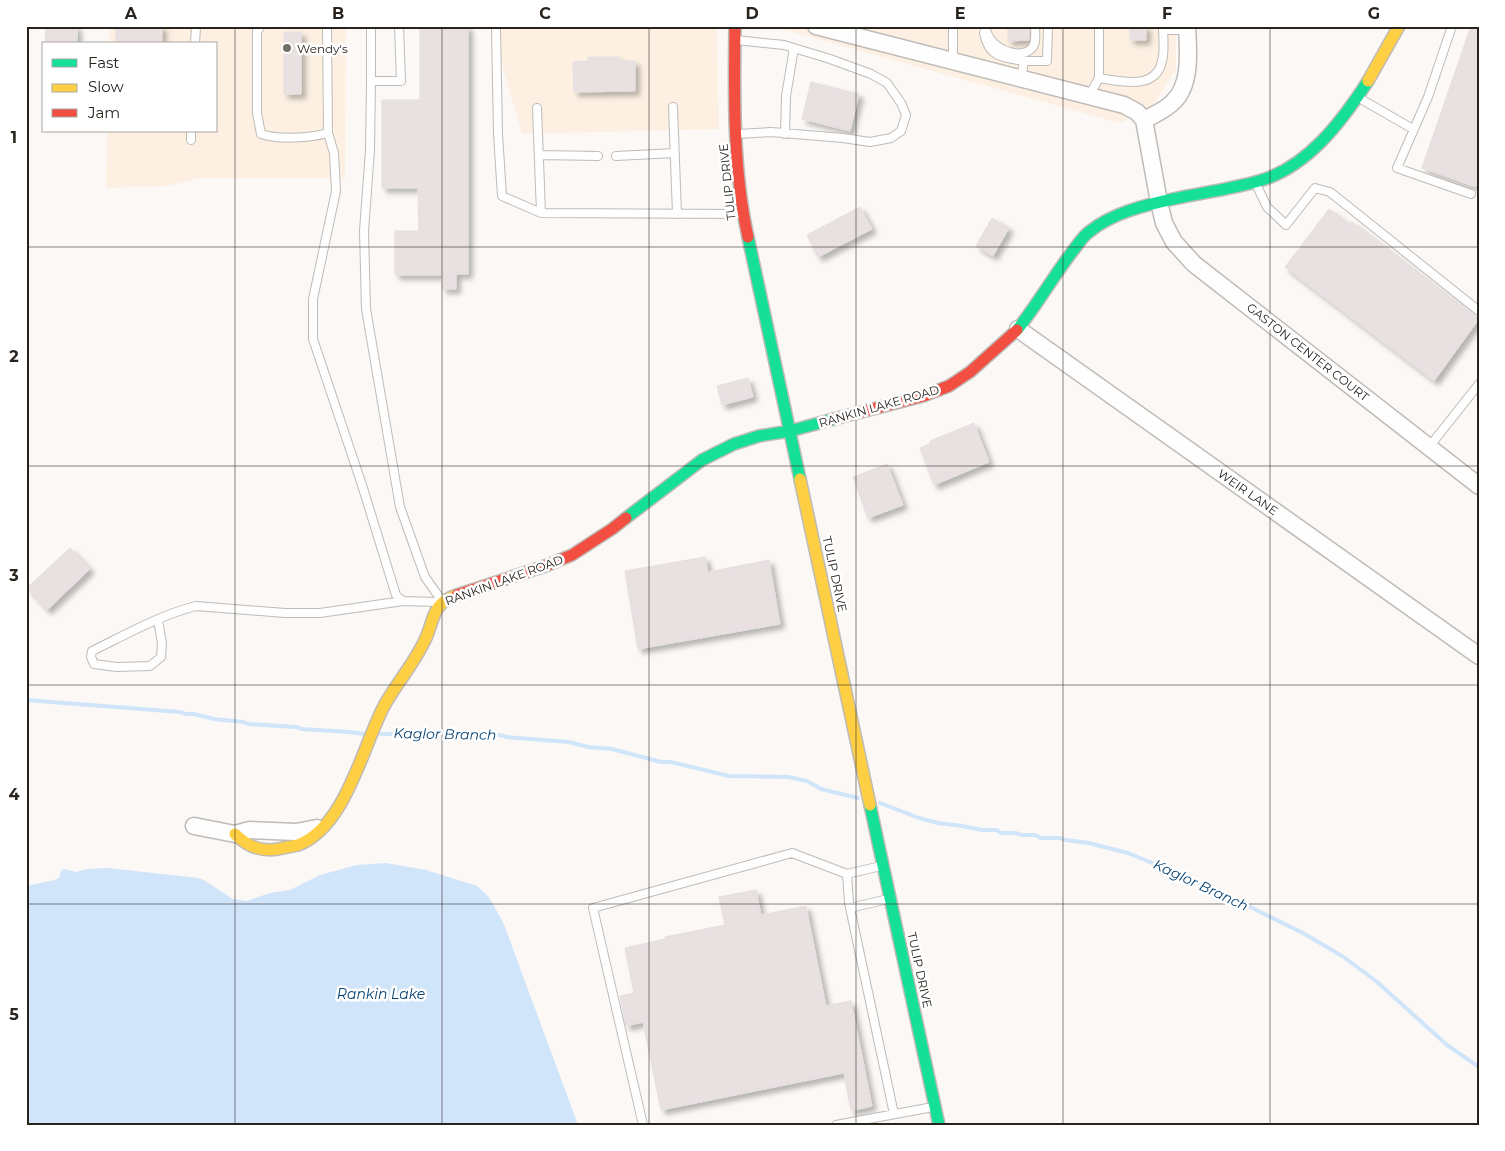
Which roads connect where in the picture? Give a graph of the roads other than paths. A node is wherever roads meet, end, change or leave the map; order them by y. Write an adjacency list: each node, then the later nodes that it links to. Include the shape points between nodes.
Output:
1 (196, 26): 19 (lane)
2 (327, 26): 32 (lane)
3 (371, 26): 25 (lane)
4 (399, 26): 25 (lane, via 401,81)
5 (735, 26): 18 (street, TULIP DRIVE)
6 (816, 26): 21 (street)
7 (953, 26): 21 (lane)
8 (984, 26): 9 (lane, via 992,41 1002,49 1022,53 1031,49 1035,41); 22 (lane, via 989,49 1000,57)
9 (1035, 26)
10 (1048, 26): 22 (lane, via 1047,61)
11 (1099, 26): 23 (lane)
12 (1399, 26): 27 (street, RANKIN LAKE ROAD)
13 (1452, 26): 31 (lane, via 1428,97)
14 (496, 28): 42 (lane, via 502,196)
15 (1163, 28): 16 (lane); 23 (lane, via 1162,62 1155,76 1142,82)
16 (1187, 28): 30 (street, via 1186,72 1182,88 1176,100)
17 (259, 29): 32 (lane, via 257,113 261,134 272,137)
18 (735, 40): 20 (lane); 33 (street, TULIP DRIVE)
19 (195, 42)
20 (794, 48): 34 (lane, via 786,96); 34 (lane, via 871,74 887,83 906,115 901,131 891,138 870,142)
21 (953, 61): 24 (street)
22 (1024, 61): 24 (lane)
23 (1099, 78): 26 (lane)
24 (1021, 79): 26 (street)
25 (371, 81): 52 (lane, via 364,231 366,310 400,507 425,577)
26 (1089, 96): 30 (street, via 1124,105)
27 (1358, 96): 31 (lane); 39 (street, RANKIN LAKE ROAD, via 1335,127 1305,156 1290,167)
28 (673, 107): 35 (lane)
29 (537, 108): 36 (lane)
30 (1144, 120): 41 (street, GASTON CENTER COURT)
31 (1413, 129): 40 (lane, via 1397,168)
32 (328, 133): 51 (lane, via 334,153 336,191 312,299 312,338 396,595)
33 (736, 134): 34 (lane); 44 (street, TULIP DRIVE)
34 (785, 134)
35 (675, 153): 38 (lane); 43 (lane)
36 (539, 155): 37 (lane); 42 (lane)
37 (598, 156)
38 (616, 156)
39 (1255, 182): 41 (street, RANKIN LAKE ROAD); 45 (lane, via 1267,207 1286,225 1315,188 1330,192)
40 (1472, 194)
41 (1159, 202): 46 (street, RANKIN LAKE ROAD, via 1114,216 1088,232); 49 (street, GASTON CENTER COURT, via 1164,223 1174,242 1194,264)
42 (541, 213): 43 (lane)
43 (677, 214): 44 (lane)
44 (743, 214): 48 (street, TULIP DRIVE)
45 (1479, 311)
46 (1018, 328): 48 (street, RANKIN LAKE ROAD, via 970,372 948,386 923,396); 54 (street, WEIR LANE)
47 (1479, 384): 49 (lane)
48 (790, 430): 52 (street, RANKIN LAKE ROAD, via 734,444 702,460 612,530 572,554); 57 (street, TULIP DRIVE)
49 (1429, 447): 50 (street, GASTON CENTER COURT)
50 (1479, 486)
51 (403, 601): 52 (lane); 53 (lane, via 320,613 196,606)
52 (442, 602): 56 (street, RANKIN LAKE ROAD, via 432,615 423,644 375,725 339,809)
53 (158, 620): 53 (lane, via 92,651 94,664 150,666 161,657)
54 (1479, 656)
55 (194, 826): 56 (street, via 235,834 250,830 296,832)
56 (320, 828)
57 (883, 866): 58 (lane); 59 (street, TULIP DRIVE)
58 (847, 874): 60 (lane); 63 (lane, via 792,853 593,908)
59 (890, 898): 60 (lane); 61 (street, TULIP DRIVE)
60 (850, 908): 62 (lane)
61 (935, 1107): 62 (lane); 65 (street, TULIP DRIVE)
62 (894, 1114): 64 (lane)
63 (643, 1125)
64 (836, 1125)
65 (939, 1125)

